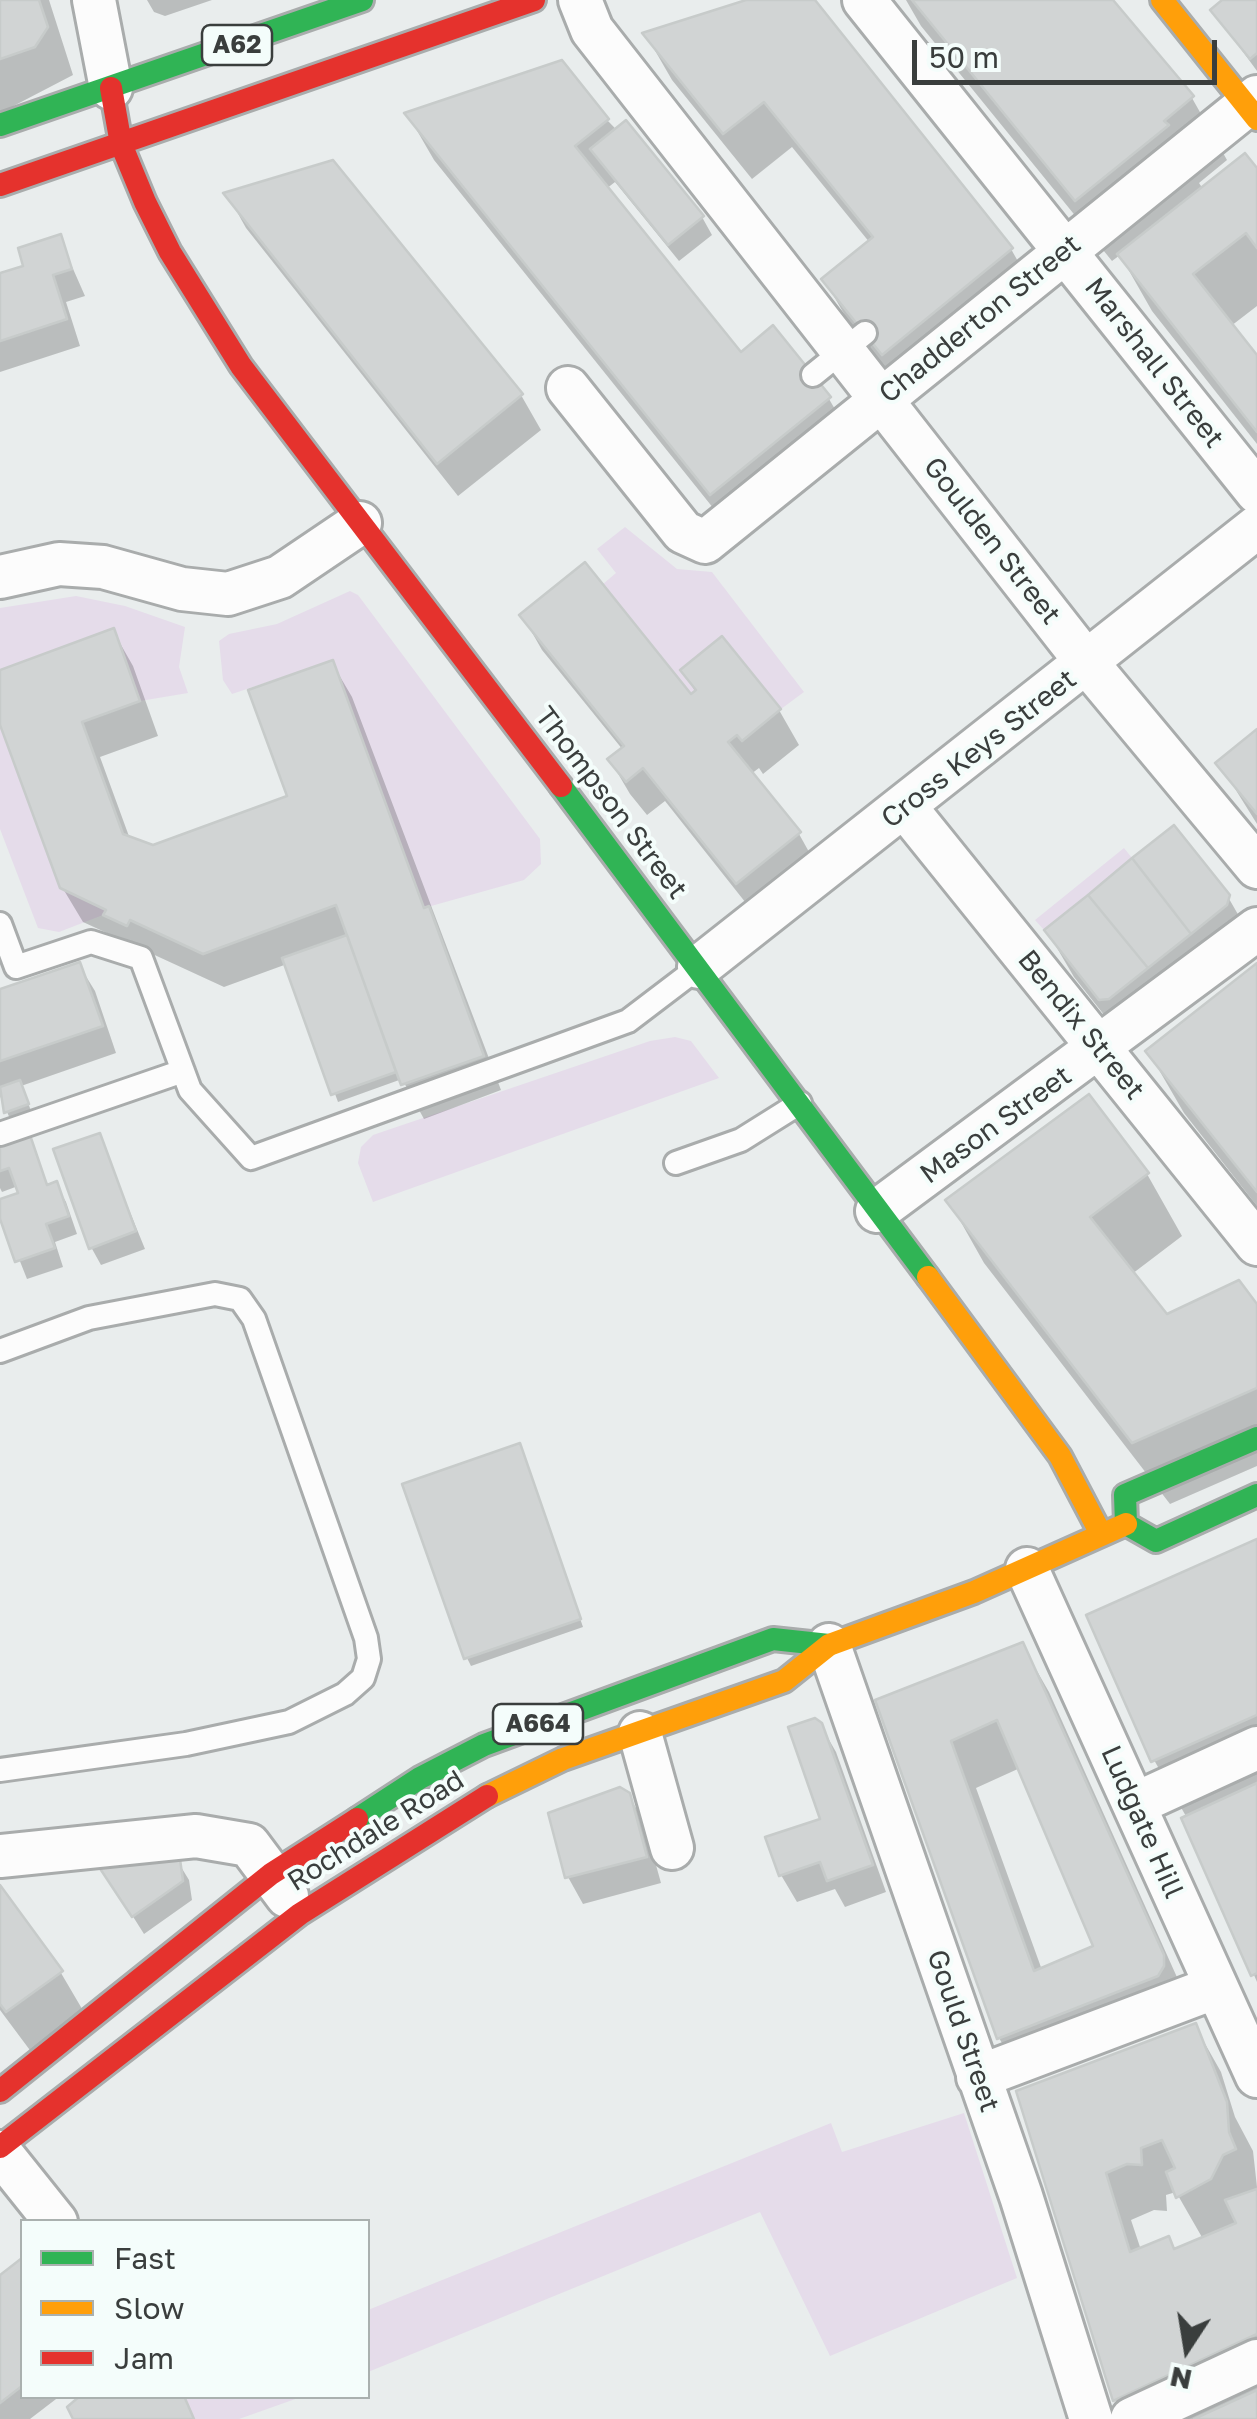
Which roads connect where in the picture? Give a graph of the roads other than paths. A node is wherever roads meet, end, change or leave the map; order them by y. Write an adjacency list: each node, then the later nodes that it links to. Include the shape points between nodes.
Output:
1 (94, 0): 7 (street)
2 (362, 0): 7 (main road, A62)
3 (534, 0): 10 (main road, A62)
4 (580, 0): 14 (street, Goulden Street, via 592,30)
5 (864, 0): 12 (street, Marshall Street)
6 (1162, 0): 8 (main road)
7 (111, 88): 9 (main road, A62); 10 (main road, Thompson Street)
8 (1253, 107): 12 (street, Chadderton Street)
9 (0, 125)
10 (122, 144): 11 (main road, A62); 16 (main road, Thompson Street, via 170,252 240,366)
11 (0, 185)
12 (1064, 250): 14 (street, Chadderton Street); 15 (street, Marshall Street)
13 (568, 388): 14 (street, Chadderton Street, via 683,532 705,542)
14 (882, 399): 19 (street, Goulden Street)
15 (1257, 492)
16 (360, 523): 18 (street, via 280,577 228,594 103,567 59,564); 24 (main road, Thompson Street)
17 (1257, 528): 19 (street, Cross Keys Street)
18 (0, 577)
19 (1087, 664): 20 (street, Cross Keys Street); 21 (street, Goulden Street)
20 (905, 808): 24 (street, Cross Keys Street); 25 (street, Bendix Street)
21 (1257, 867)
22 (0, 924): 26 (lane, via 16,967 91,942 141,958)
23 (1257, 928): 25 (street, Mason Street)
24 (698, 967): 26 (lane, via 628,1021 251,1158 190,1090); 27 (main road, Thompson Street)
25 (1100, 1048): 30 (street, Mason Street); 31 (street, Bendix Street)
26 (183, 1071): 28 (lane)
27 (800, 1103): 29 (lane, via 742,1140); 30 (main road, Thompson Street)
28 (0, 1134)
29 (676, 1163)
30 (877, 1211): 36 (main road, Thompson Street, via 1060,1456)
31 (1257, 1244)
32 (0, 1351): 41 (lane, via 89,1318 216,1294 240,1300 254,1319 369,1659 345,1694 289,1722)
33 (1257, 1438): 35 (main road, via 1125,1495)
34 (1257, 1495): 35 (main road, via 1156,1541)
35 (1126, 1524): 36 (main road, Rochdale Road / A664)
36 (1101, 1534): 37 (main road, Rochdale Road / A664)
37 (1027, 1569): 38 (main road, Rochdale Road / A664); 42 (street, Ludgate Hill)
38 (829, 1645): 39 (main road, Rochdale Road / A664, via 784,1681); 45 (main road, Rochdale Road / A664, via 773,1639 484,1745); 49 (street, Gould Street)
39 (640, 1732): 43 (street); 46 (main road, Rochdale Road / A664, via 563,1759 465,1808)
40 (1257, 1748): 42 (street)
41 (0, 1770)
42 (1135, 1804): 47 (street, Ludgate Hill)
43 (672, 1848)
44 (0, 1856): 45 (street, via 196,1836 248,1845)
45 (271, 1874): 46 (street); 50 (main road, Rochdale Road / A664)
46 (300, 1914): 51 (main road, Rochdale Road / A664)
47 (1235, 2008): 48 (street, Ludgate Hill); 49 (street)
48 (1257, 2076)
49 (978, 2077): 54 (street, Gould Street)
50 (0, 2091)
51 (0, 2150): 52 (street)
52 (54, 2219)
53 (1257, 2361): 55 (street)
54 (1091, 2419)
55 (1132, 2419)

